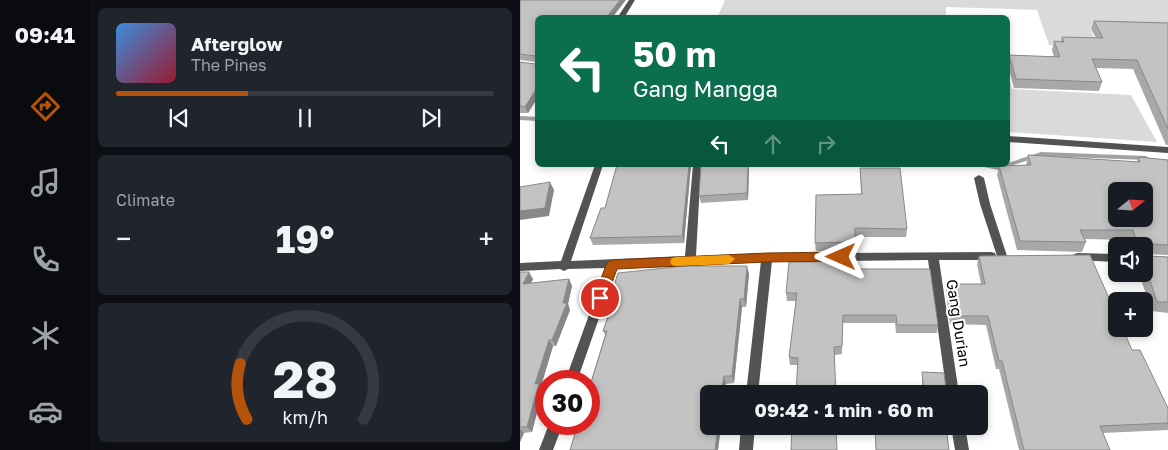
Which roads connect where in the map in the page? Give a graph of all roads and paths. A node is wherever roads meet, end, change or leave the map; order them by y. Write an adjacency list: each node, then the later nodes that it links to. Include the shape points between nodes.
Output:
1 (632, 0): 2 (street)
2 (622, 15)
3 (1010, 139): 4 (street)
4 (1168, 150)
5 (598, 167): 17 (street)
6 (697, 167): 14 (street)
7 (979, 178): 8 (street)
8 (1002, 256): 9 (street); 11 (street)
9 (1014, 256)
10 (767, 257): 11 (street); 14 (street); 19 (street)
11 (933, 257): 20 (street, Gang Durian)
12 (1063, 257): 13 (street)
13 (1108, 258)
14 (690, 261): 15 (street)
15 (612, 265): 17 (street); 18 (street)
16 (520, 267): 17 (street)
17 (564, 267)
18 (575, 370)
19 (753, 385)
20 (952, 385)
21 (552, 435): 24 (street)
22 (747, 435): 25 (street)
23 (960, 435): 26 (street)
24 (546, 450)
25 (746, 450)
26 (962, 450)

